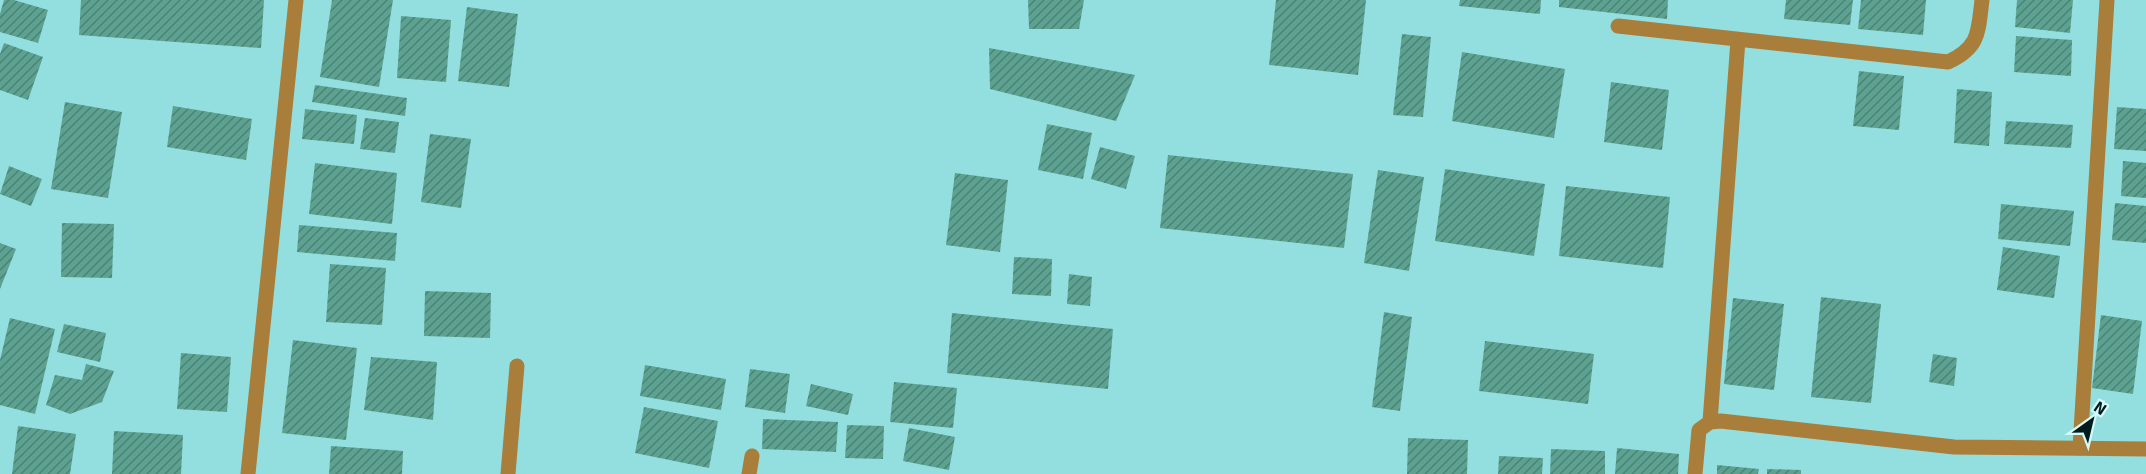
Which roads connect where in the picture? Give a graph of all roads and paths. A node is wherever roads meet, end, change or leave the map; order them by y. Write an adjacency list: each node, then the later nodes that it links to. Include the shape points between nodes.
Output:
1 (296, 0): 11 (street)
2 (1982, 0): 5 (street, via 1978,32 1967,53 1948,62)
3 (2107, 0): 8 (street)
4 (1618, 26): 5 (street)
5 (1738, 39): 7 (street)
6 (517, 366): 12 (street)
7 (1710, 422): 8 (street, via 1954,447); 14 (street, via 1699,430)
8 (2080, 448): 9 (street)
9 (2146, 448)
10 (752, 456): 13 (street)
11 (248, 474)
12 (508, 474)
13 (749, 474)
14 (1695, 474)

